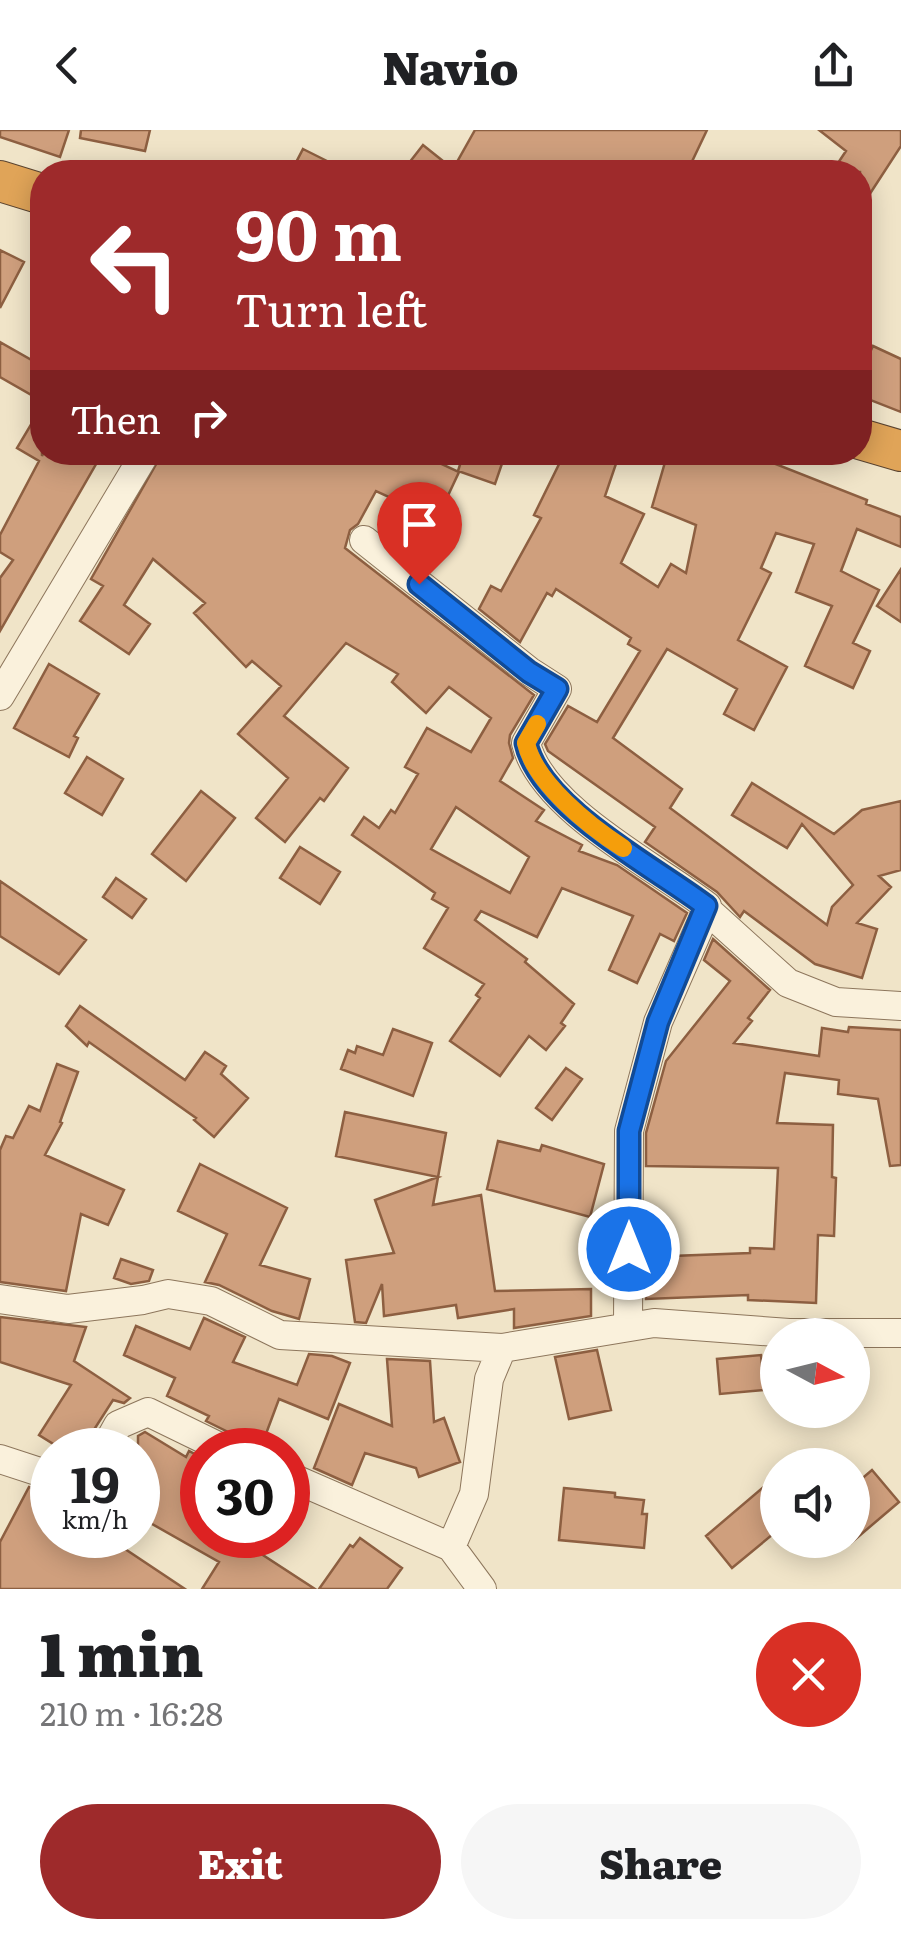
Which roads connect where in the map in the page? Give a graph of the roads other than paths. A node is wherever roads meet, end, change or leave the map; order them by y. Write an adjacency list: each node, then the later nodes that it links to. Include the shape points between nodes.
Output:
1 (0, 182): 2 (highway)
2 (30, 191)
3 (872, 442): 4 (highway)
4 (901, 451)
5 (138, 465): 7 (street)
6 (364, 540): 8 (street, via 557,689 526,743 530,759 596,831)
7 (0, 696)
8 (707, 910): 9 (street, via 788,983 836,1002); 11 (street, via 658,1022 629,1131)
9 (901, 1006)
10 (3, 1292): 13 (street, via 68,1309 168,1294 211,1302 280,1335)
11 (628, 1327): 12 (street); 13 (street)
12 (901, 1334)
13 (502, 1348): 19 (street, via 489,1378 474,1494)
14 (116, 1428): 15 (street, via 148,1412)
15 (181, 1428)
16 (0, 1459): 17 (street)
17 (30, 1469)
18 (310, 1486): 19 (street)
19 (451, 1547): 20 (street)
20 (482, 1589)

